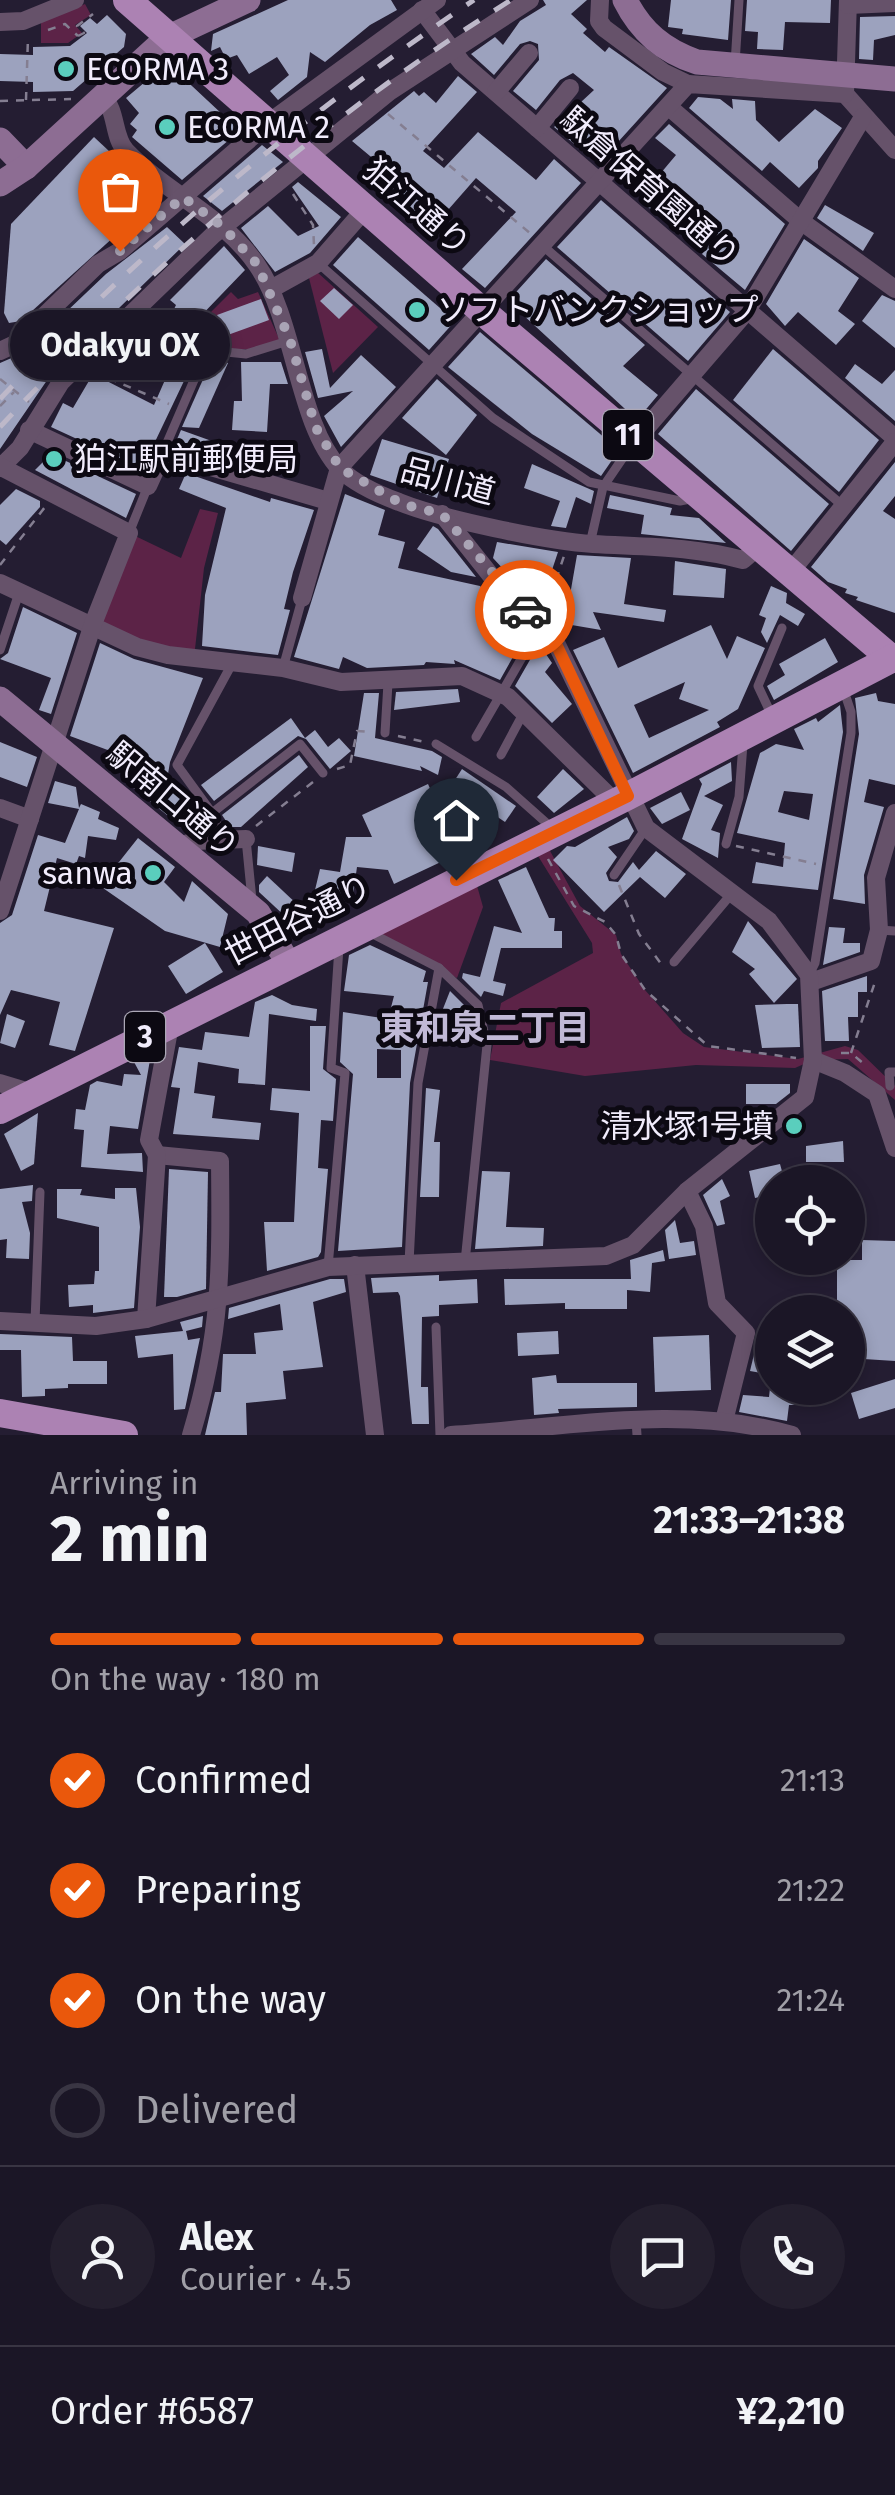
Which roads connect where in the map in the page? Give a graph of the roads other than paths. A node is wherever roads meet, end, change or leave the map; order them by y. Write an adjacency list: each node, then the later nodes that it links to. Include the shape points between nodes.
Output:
1 (75, 0): 11 (street, via 29,19)
2 (127, 0): 12 (main road, 狛江通り / 11)
3 (530, 0): 13 (street)
4 (600, 0): 18 (street, via 604,28)
5 (625, 0): 15 (street, via 640,26 671,52)
6 (739, 0): 15 (lane)
7 (238, 2): 12 (street)
8 (848, 2): 9 (street); 17 (street)
9 (895, 3)
10 (430, 5): 13 (street, 駄倉保育園通り); 24 (street)
11 (0, 22)
12 (167, 38): 21 (street); 24 (main road, 狛江通り / 11)
13 (454, 51): 20 (street, 駄倉保育園通り); 28 (street, via 374,103)
14 (530, 52): 20 (street)
15 (735, 67): 17 (street)
16 (895, 79): 17 (street)
17 (845, 83): 18 (street); 23 (street)
18 (688, 84): 22 (street)
19 (570, 88): 25 (street)
20 (496, 92): 25 (street, 駄倉保育園通り)
21 (102, 96): 29 (street); 32 (street, 品川道, via 112,108 122,148)
22 (669, 107): 30 (street); 34 (street)
23 (863, 117): 27 (street); 34 (street)
24 (267, 124): 28 (main road, 狛江通り / 11); 32 (street)
25 (537, 128): 30 (street, 駄倉保育園通り)
26 (0, 140): 29 (street)
27 (895, 150)
28 (307, 158): 33 (main road, 狛江通り / 11); 35 (street)
29 (26, 167): 31 (street)
30 (600, 183): 36 (street); 41 (street, 駄倉保育園通り)
31 (4, 194)
32 (183, 197): 35 (street, 品川道); 43 (street)
33 (366, 208): 37 (street); 40 (main road, 狛江通り / 11)
34 (802, 222): 39 (street); 41 (street)
35 (222, 226): 38 (street, 品川道); 46 (street, via 61,382)
36 (542, 246): 40 (street); 45 (lane)
37 (318, 263): 38 (street); 44 (lane)
38 (271, 289): 42 (street, 品川道)
39 (895, 289)
40 (482, 311): 44 (street); 48 (main road, 狛江通り / 11)
41 (746, 311): 45 (street); 47 (street, 駄倉保育園通り)
42 (290, 340): 49 (lane, via 246,354 207,350); 51 (street, 品川道, via 316,428)
43 (0, 352)
44 (432, 366): 51 (street); 53 (lane, via 493,418)
45 (693, 372): 48 (street); 56 (lane)
46 (29, 430): 50 (street); 52 (street)
47 (895, 440): 56 (street)
48 (634, 441): 53 (lane); 54 (main road, 狛江通り / 11)
49 (163, 453): 52 (street); 55 (street)
50 (0, 468): 58 (street)
51 (340, 468): 55 (street); 57 (street, 品川道, via 390,498)
52 (148, 486): 58 (lane)
53 (604, 486): 54 (lane, via 680,502); 59 (lane)
54 (699, 497): 60 (main road, 狛江通り / 11)
55 (328, 502): 64 (street)
56 (844, 508): 61 (street)
57 (442, 514): 59 (street, 品川道); 66 (street)
58 (129, 533): 65 (street)
59 (590, 544): 60 (street, 品川道, via 700,548 743,560)
60 (757, 548): 61 (main road, 狛江通り / 11)
61 (788, 574): 69 (main road, 狛江通り / 11)
62 (0, 584): 63 (street)
63 (20, 590): 65 (street); 68 (lane)
64 (302, 598): 71 (lane)
65 (93, 624): 70 (street, via 137,647); 82 (street)
66 (540, 626): 74 (lane); 85 (street, via 557,646)
67 (782, 628): 77 (lane, via 758,686)
68 (0, 650)
69 (893, 658): 73 (main road, 世田谷通り / 3)
70 (233, 662): 71 (street); 87 (lane, via 176,765)
71 (282, 668): 72 (street, via 341,682)
72 (388, 682): 74 (street, via 462,676); 78 (lane)
73 (842, 685): 77 (main road, 世田谷通り / 3); 107 (lane, via 852,733)
74 (502, 692): 76 (street); 80 (lane)
75 (0, 699): 82 (street, 駅南口通り)
76 (524, 712): 83 (lane); 85 (street)
77 (774, 720): 79 (main road, 世田谷通り / 3)
78 (384, 733)
79 (743, 736): 85 (main road, 世田谷通り / 3); 94 (lane, via 739,797)
80 (476, 737)
81 (436, 744): 91 (lane, via 506,787)
82 (56, 745): 89 (street); 95 (street, 駅南口通り)
83 (501, 755)
84 (323, 773): 87 (lane, via 300,744)
85 (622, 799): 90 (street); 91 (main road, 世田谷通り / 3)
86 (0, 808): 89 (street)
87 (212, 813): 92 (lane)
88 (895, 813): 98 (street)
89 (30, 819): 97 (street)
90 (646, 828): 96 (lane); 99 (street)
91 (547, 836): 103 (main road, 世田谷通り / 3)
92 (224, 839): 93 (street); 95 (street)
93 (246, 839): 100 (lane)
94 (726, 844)
95 (178, 846): 100 (street, 駅南口通り)
96 (614, 875)
97 (5, 878): 101 (street)
98 (886, 879): 102 (street)
99 (733, 892): 104 (lane); 107 (street, via 769,921)
100 (252, 908): 105 (street, 駅南口通り)
101 (0, 910)
102 (887, 930): 107 (street, via 871,962)
103 (350, 934): 105 (main road, 世田谷通り / 3); 106 (lane); 122 (lane, via 331,1068 346,1073)
104 (674, 962)
105 (289, 964): 108 (main road, 世田谷通り / 3)
106 (439, 968): 119 (lane, via 478,1005 487,1045); 120 (lane, via 418,1083)
107 (810, 978): 109 (street)
108 (170, 1024): 113 (main road, 世田谷通り / 3); 116 (street, via 149,1140)
109 (813, 1060): 115 (street, via 878,1094); 117 (street, via 806,1098)
110 (895, 1072): 112 (lane, via 889,1072)
111 (0, 1082): 113 (street)
112 (890, 1086)
113 (33, 1093): 114 (main road, 世田谷通り / 3)
114 (0, 1110)
115 (895, 1148)
116 (158, 1155): 123 (street, via 220,1162); 124 (street)
117 (688, 1191): 119 (street, via 632,1245 606,1256); 129 (street, via 704,1226 717,1303 746,1334)
118 (40, 1192): 126 (lane)
119 (465, 1262): 120 (street)
120 (408, 1263): 121 (street)
121 (355, 1265): 122 (street); 133 (street)
122 (328, 1267): 123 (street)
123 (221, 1299): 124 (street); 132 (street, via 210,1374)
124 (146, 1319): 126 (street)
125 (0, 1321): 126 (street)
126 (35, 1324)
127 (436, 1327): 134 (lane)
128 (0, 1413): 131 (main road)
129 (724, 1421): 130 (street); 136 (street)
130 (636, 1428): 135 (street)
131 (124, 1435)
132 (191, 1435)
133 (375, 1435)
134 (440, 1435)
135 (451, 1435)
136 (792, 1435)

